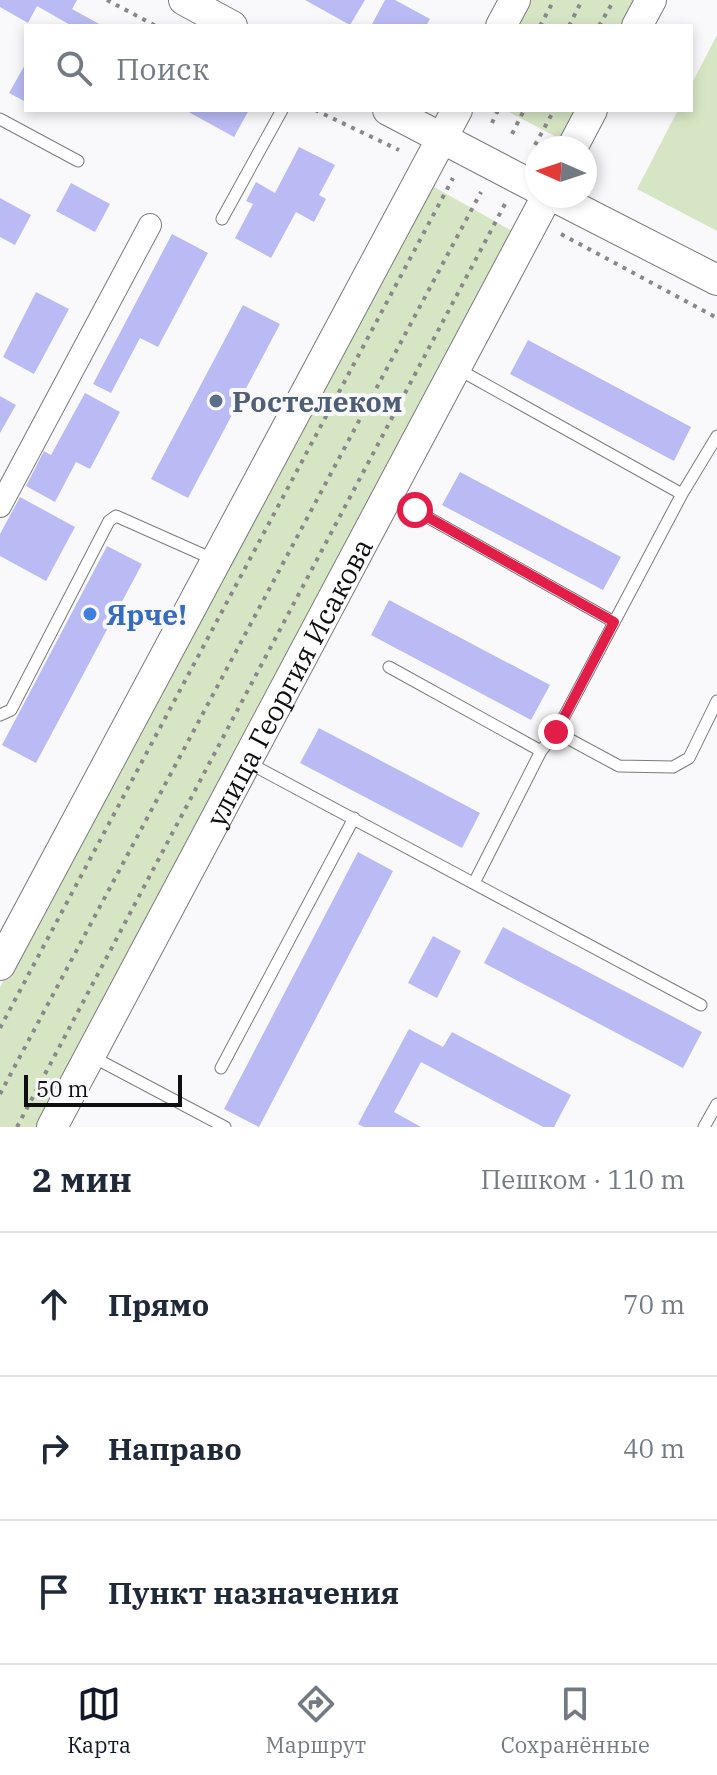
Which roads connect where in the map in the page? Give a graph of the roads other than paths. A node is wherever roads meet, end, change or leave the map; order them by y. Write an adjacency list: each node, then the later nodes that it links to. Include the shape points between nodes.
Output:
1 (184, 0): 4 (street)
2 (515, 0): 5 (street)
3 (651, 0): 6 (street)
4 (228, 24)
5 (502, 24)
6 (638, 24)
7 (281, 112): 18 (lane)
8 (392, 112): 13 (street)
9 (456, 112): 13 (street)
10 (591, 112): 12 (street)
11 (0, 119): 14 (lane)
12 (578, 136)
13 (442, 139): 15 (street, via 488,180); 26 (street)
14 (78, 161)
15 (525, 186)
16 (543, 208): 21 (street, улица Георгия Исакова)
17 (574, 208): 20 (street)
18 (222, 219)
19 (150, 225): 25 (street)
20 (717, 280)
21 (456, 368): 23 (lane); 24 (street, улица Георгия Исакова)
22 (717, 436): 23 (lane)
23 (682, 494): 27 (lane)
24 (388, 495): 27 (lane); 33 (street, улица Георгия Исакова)
25 (0, 506)
26 (216, 561): 30 (lane, via 116,516 11,710); 36 (street)
27 (614, 622): 31 (lane)
28 (389, 667): 32 (lane)
29 (717, 701): 31 (lane, via 689,758 673,767 619,766)
30 (0, 715)
31 (556, 732): 32 (lane)
32 (541, 751): 35 (lane)
33 (247, 761): 34 (lane); 38 (street, улица Георгия Исакова)
34 (354, 818): 35 (lane); 39 (lane)
35 (474, 883): 37 (lane)
36 (0, 965)
37 (701, 1005)
38 (90, 1056): 41 (street, улица Георгия Исакова); 42 (lane)
39 (221, 1068)
40 (717, 1104): 43 (lane)
41 (52, 1127)
42 (225, 1127)
43 (704, 1127)

